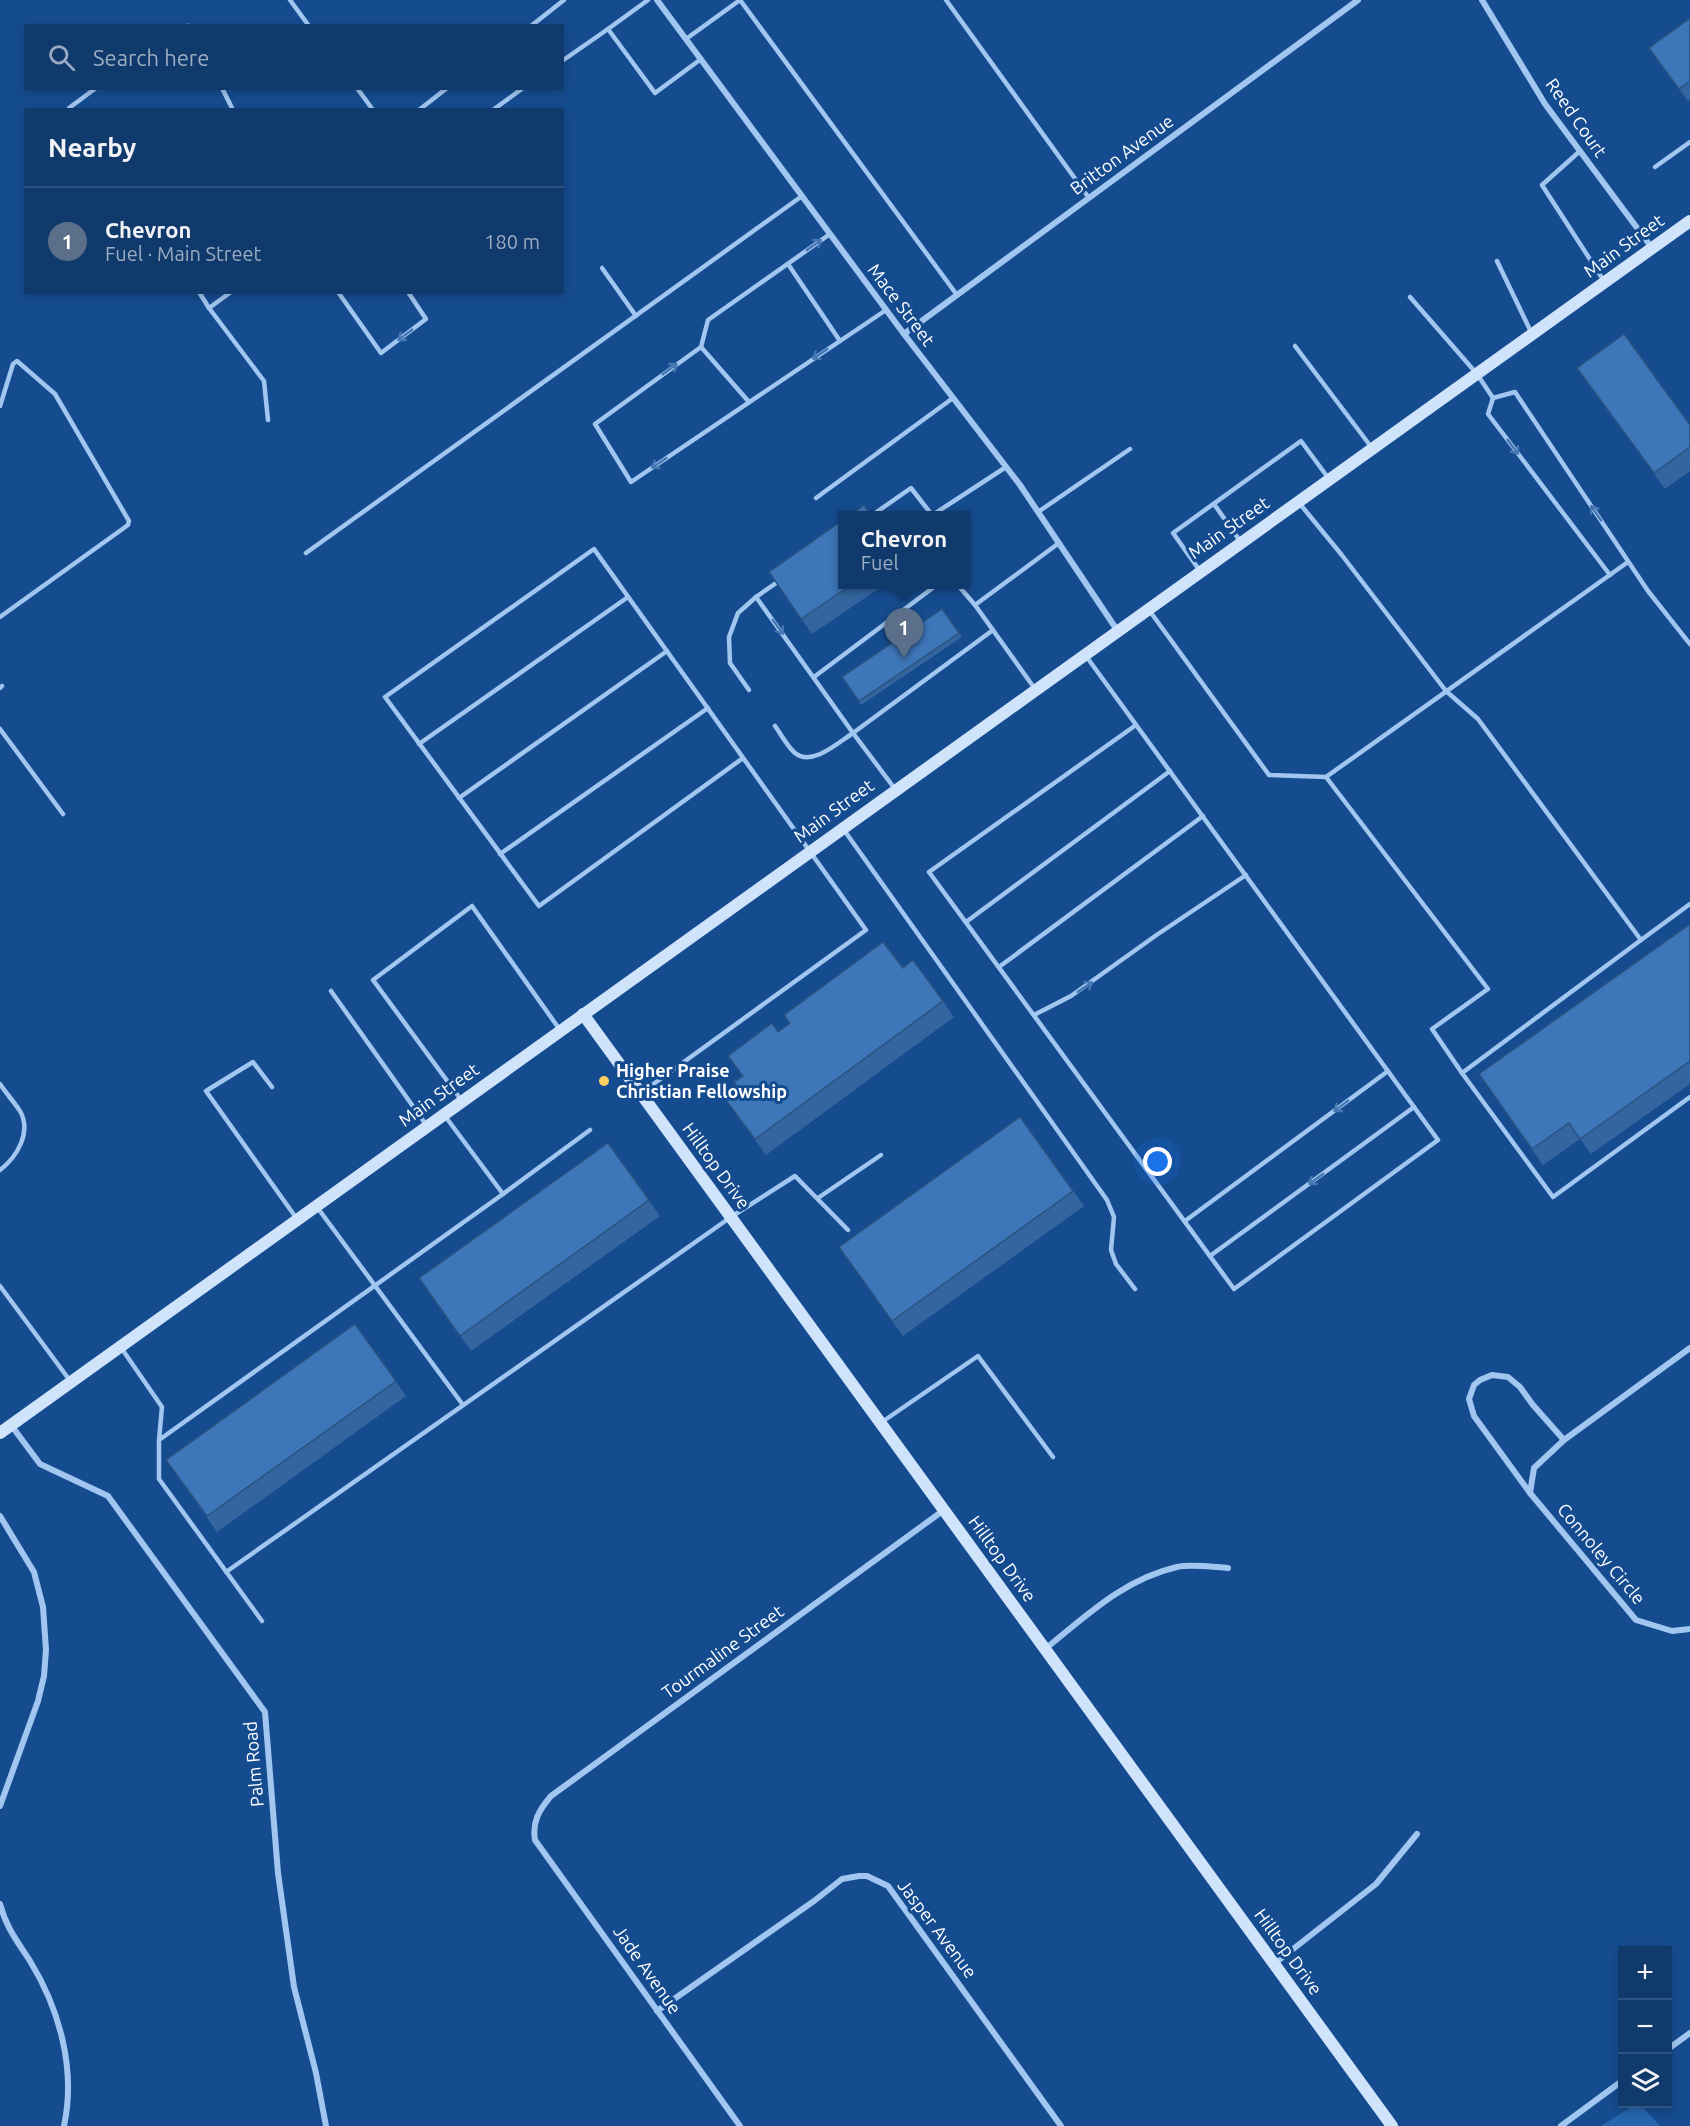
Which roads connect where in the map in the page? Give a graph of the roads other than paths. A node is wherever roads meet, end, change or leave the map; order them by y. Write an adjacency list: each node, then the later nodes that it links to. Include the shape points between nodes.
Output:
1 (290, 0): 9 (lane)
2 (564, 0): 10 (lane)
3 (648, 0): 11 (lane)
4 (657, 0): 12 (street, Mace Street)
5 (740, 0): 12 (lane); 41 (lane)
6 (946, 0): 29 (lane)
7 (1358, 0): 29 (street, Britton Avenue)
8 (1482, 0): 26 (street, Reed Court, via 1545,104)
9 (308, 24)
10 (534, 24)
11 (608, 30): 13 (lane, via 655,93); 14 (lane)
12 (686, 39): 13 (street, Mace Street)
13 (701, 59): 28 (street, Mace Street)
14 (564, 60)
15 (93, 90): 20 (lane)
16 (223, 90): 21 (lane)
17 (358, 90): 22 (lane)
18 (444, 90): 23 (lane)
19 (520, 90): 24 (lane)
20 (69, 108)
21 (232, 108)
22 (372, 108)
23 (422, 108)
24 (496, 108)
25 (1690, 142): 27 (lane)
26 (1580, 151): 32 (street, Reed Court); 36 (lane, via 1542,185)
27 (1655, 168)
28 (802, 196): 31 (street, Mace Street); 45 (lane)
29 (1089, 198): 41 (street, Britton Avenue)
30 (1690, 221): 32 (main road, Main Street)
31 (830, 234): 34 (lane, one-way to 31); 44 (street, Mace Street)
32 (1652, 248): 36 (main road, Main Street)
33 (1497, 261): 47 (lane)
34 (788, 264): 48 (lane); 50 (lane, via 708,320)
35 (602, 268): 45 (lane)
36 (1605, 282): 47 (main road, Main Street)
37 (200, 294): 43 (lane)
38 (228, 294): 43 (lane)
39 (339, 294): 40 (lane, one-way to 39, via 426,320 381,353)
40 (409, 294)
41 (957, 295): 46 (street, Britton Avenue)
42 (1410, 297): 51 (lane)
43 (209, 308): 56 (lane, via 264,381)
44 (886, 310): 46 (street, Mace Street); 48 (lane)
45 (636, 316): 70 (lane)
46 (904, 334): 52 (street, Mace Street)
47 (1532, 334): 51 (main road, Main Street)
48 (840, 340): 54 (lane, one-way to 54)
49 (1295, 346): 57 (lane)
50 (701, 347): 54 (lane); 54 (lane, one-way to 50, via 631,482 595,424)
51 (1477, 374): 53 (lane); 57 (main road, Main Street)
52 (953, 398): 59 (street, Mace Street); 61 (lane)
53 (1493, 398): 71 (lane, one-way to 53, via 1515,392); 73 (lane, one-way to 73, via 1488,414)
54 (750, 402)
55 (0, 406): 81 (lane, via 17,361 55,394 129,521)
56 (268, 420)
57 (1372, 448): 60 (main road, Main Street)
58 (1130, 449): 67 (lane)
59 (1006, 467): 66 (lane); 67 (street, Mace Street)
60 (1329, 479): 62 (main road, Main Street); 63 (lane, via 1301,441)
61 (816, 498)
62 (1298, 501): 68 (main road, Main Street); 90 (lane)
63 (1214, 504): 68 (lane); 72 (lane, via 1173,533)
64 (878, 511): 65 (lane, via 911,488)
65 (928, 511)
66 (937, 511)
67 (1038, 512): 69 (street, Mace Street)
68 (1241, 542): 72 (main road, Main Street)
69 (1059, 543): 79 (lane); 83 (street, Mace Street)
70 (306, 554)
71 (1628, 562): 73 (lane); 84 (lane)
72 (1200, 571): 80 (main road, Main Street)
73 (1610, 575): 90 (lane)
74 (780, 580): 78 (lane)
75 (933, 589): 87 (lane)
76 (961, 589): 79 (lane)
77 (628, 597): 85 (lane); 96 (lane); 96 (lane, via 594,549 385,697)
78 (756, 597): 87 (lane, one-way to 87); 89 (lane, via 738,613 729,637 730,663)
79 (975, 605): 82 (lane)
80 (1148, 608): 83 (main road, Main Street); 99 (lane, via 1269,775)
81 (0, 617)
82 (993, 630): 88 (lane); 95 (lane)
83 (1117, 630): 86 (main road, Main Street)
84 (1690, 644)
85 (667, 651): 91 (lane); 101 (lane)
86 (1084, 654): 88 (main road, Main Street); 92 (lane)
87 (814, 677): 95 (lane)
88 (1035, 689): 100 (main road, Main Street)
89 (749, 690)
90 (1446, 691): 99 (lane); 110 (lane, via 1478,719)
91 (708, 708): 97 (lane); 106 (lane)
92 (1136, 725): 98 (lane); 109 (lane, via 929,872)
93 (775, 726): 95 (lane, via 796,754 809,757 827,751)
94 (0, 729): 102 (lane)
95 (854, 733): 100 (lane)
96 (419, 744): 101 (lane)
97 (743, 758): 105 (lane); 106 (lane, via 539,906)
98 (1170, 771): 103 (lane); 109 (lane)
99 (1326, 777): 117 (lane, via 1488,989 1432,1029)
100 (895, 789): 104 (main road, Main Street)
101 (459, 798): 106 (lane)
102 (63, 814)
103 (1203, 816): 107 (lane); 111 (lane)
104 (843, 827): 105 (main road, Main Street); 139 (lane, via 1107,1200 1114,1217 1111,1250 1116,1264)
105 (810, 850): 113 (main road, Main Street); 120 (lane, via 866,930)
106 (500, 854)
107 (1246, 875): 114 (lane, one-way to 107, via 1071,996); 116 (lane)
108 (1690, 904): 110 (lane)
109 (966, 922): 111 (lane)
110 (1641, 940): 117 (lane)
111 (999, 967): 114 (lane)
112 (331, 991): 125 (lane)
113 (584, 1014): 115 (main road, Main Street); 120 (main road, Hilltop Drive)
114 (1034, 1016): 134 (lane)
115 (560, 1030): 122 (main road, Main Street); 122 (lane, via 472,906 373,980)
116 (1388, 1071): 123 (lane); 134 (lane, one-way to 134)
117 (1462, 1074): 121 (lane, via 1553,1197)
118 (0, 1084): 128 (lane, via 21,1113 23,1125 20,1148)
119 (272, 1087): 133 (lane, via 253,1062 206,1091)
120 (641, 1093): 132 (main road, Hilltop Drive)
121 (1690, 1097)
122 (462, 1101): 124 (main road, Main Street)
123 (1414, 1107): 136 (lane, one-way to 136); 136 (lane, via 1438,1140 1429,1147 1234,1289)
124 (443, 1114): 125 (main road, Main Street); 129 (lane)
125 (427, 1126): 131 (main road, Main Street)
126 (590, 1130): 129 (lane)
127 (881, 1155): 130 (lane)
128 (0, 1170)
129 (503, 1194): 138 (lane)
130 (818, 1198): 132 (lane, via 795,1176); 135 (lane)
131 (316, 1205): 133 (main road, Main Street); 138 (lane)
132 (731, 1217): 143 (lane); 144 (main road, Hilltop Drive)
133 (297, 1219): 140 (main road, Main Street)
134 (1185, 1221): 136 (lane)
135 (848, 1230)
136 (1210, 1256)
137 (0, 1286): 142 (lane)
138 (375, 1286): 143 (lane); 147 (lane)
139 (1135, 1289)
140 (120, 1347): 142 (main road, Main Street); 147 (lane, via 162,1407)
141 (1690, 1348): 148 (street)
142 (71, 1382): 145 (main road, Main Street)
143 (464, 1405): 154 (lane)
144 (881, 1423): 149 (lane, via 978,1356); 151 (main road, Hilltop Drive)
145 (11, 1425): 146 (main road, Main Street); 168 (street, Palm Road, via 40,1464 108,1496 265,1712 278,1873 294,1987)
146 (0, 1433)
147 (159, 1440): 154 (lane, via 159,1479)
148 (1564, 1440): 150 (street, via 1534,1468); 150 (street, Connoley Circle, via 1508,1377 1492,1375 1474,1385 1468,1399 1474,1416)
149 (1053, 1457)
150 (1530, 1493): 156 (street, Connoley Circle, via 1636,1620 1672,1631)
151 (944, 1510): 157 (main road, Hilltop Drive); 159 (street, Tourmaline Street, via 551,1796 538,1810)
152 (0, 1516): 158 (street, via 34,1572 43,1607 46,1650 38,1701)
153 (1228, 1568): 157 (street, via 1179,1567 1138,1580)
154 (226, 1572): 155 (lane)
155 (262, 1622)
156 (1690, 1629)
157 (1045, 1649): 162 (main road, Hilltop Drive)
158 (0, 1806)
159 (534, 1830): 163 (street, Jade Avenue, via 535,1840)
160 (1417, 1834): 162 (street, via 1376,1884)
161 (0, 1904): 167 (street, via 13,1937 44,1986 61,2035 68,2081)
162 (1274, 1964): 171 (main road, Hilltop Drive)
163 (657, 2011): 169 (street, Jade Avenue); 170 (street, Jasper Avenue, via 842,1879 874,1878 888,1886)
164 (1690, 2033): 165 (street)
165 (1672, 2046)
166 (1618, 2085): 172 (street)
167 (64, 2126)
168 (326, 2126)
169 (740, 2126)
170 (1061, 2126)
171 (1392, 2126)
172 (1561, 2126)

